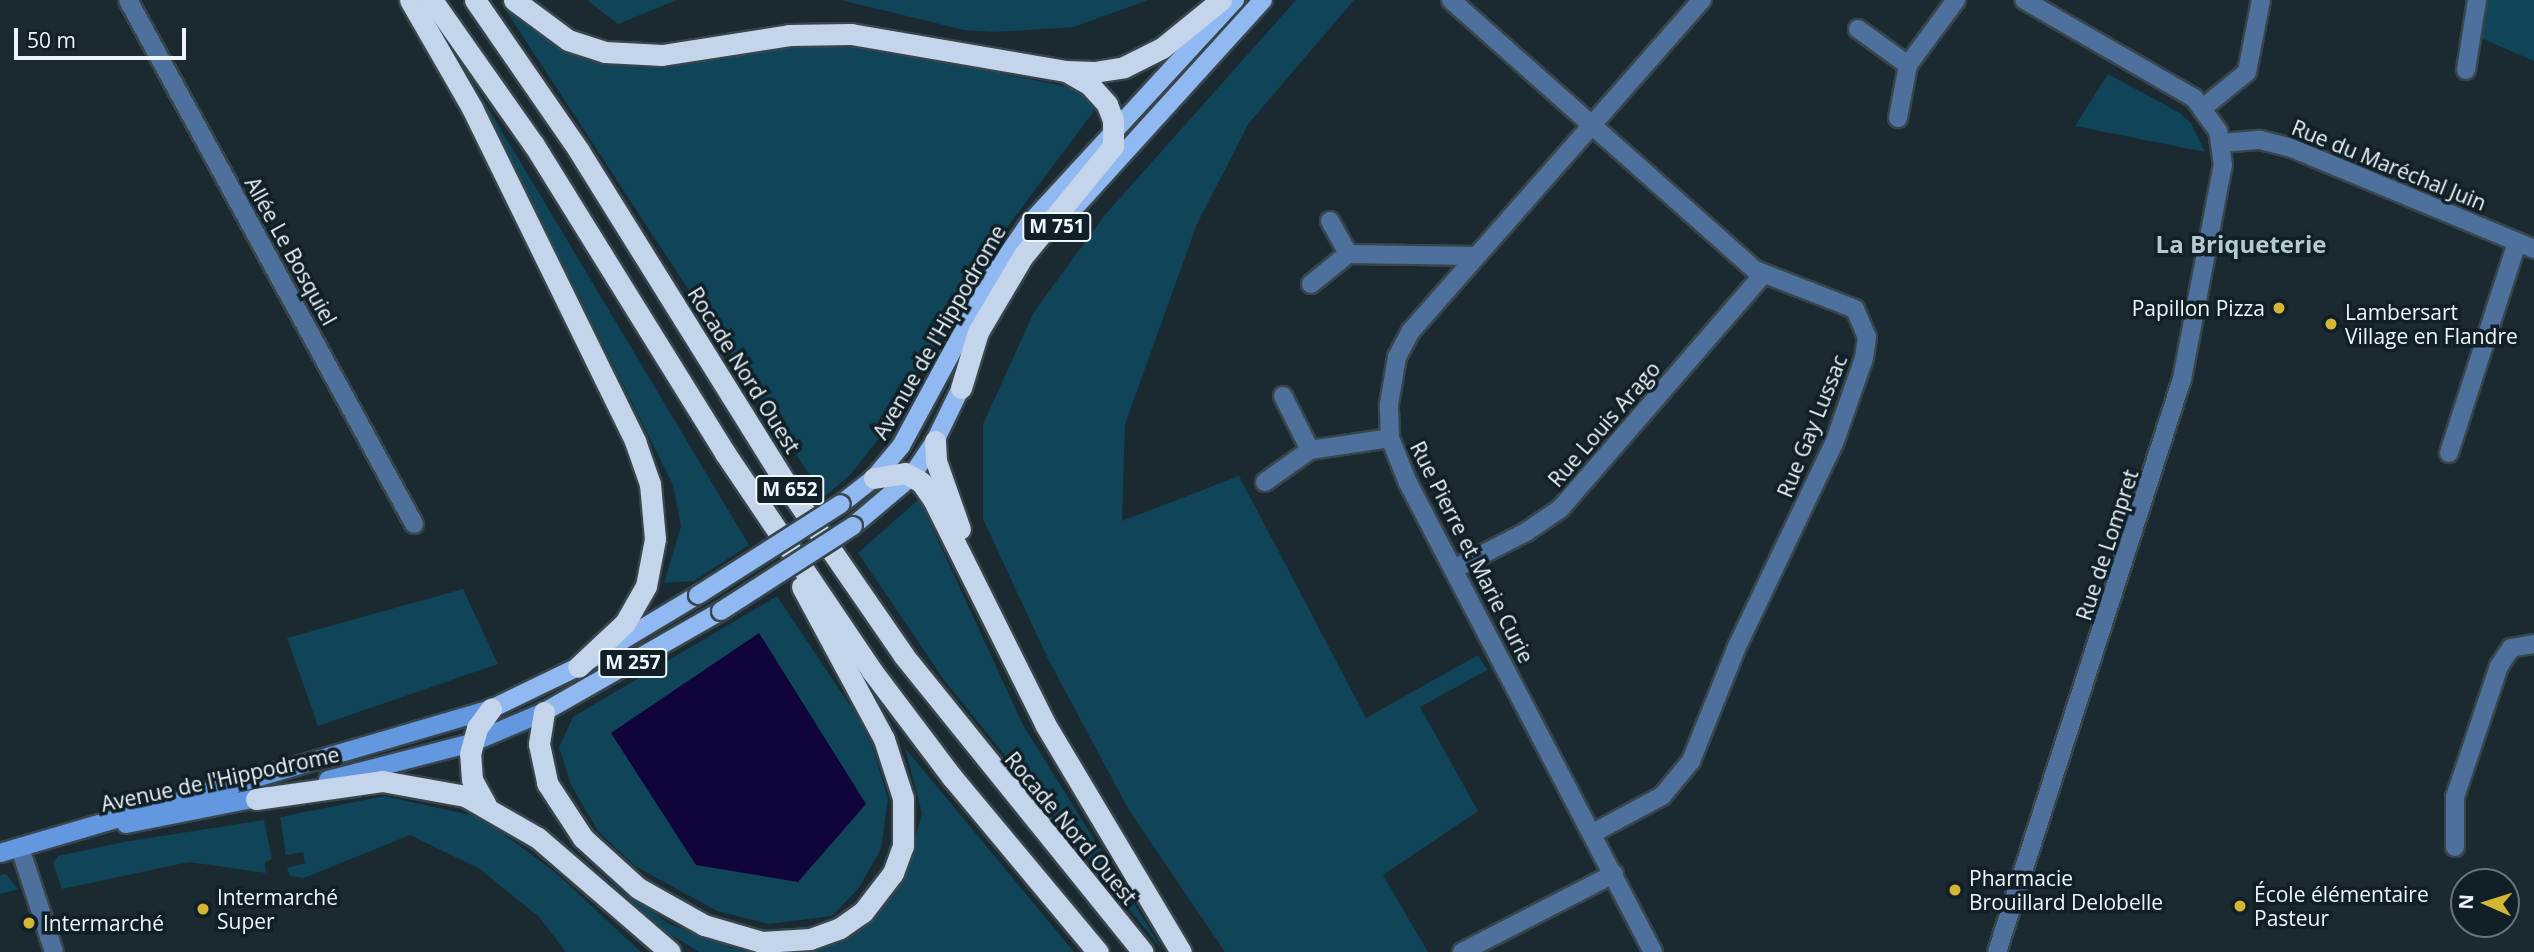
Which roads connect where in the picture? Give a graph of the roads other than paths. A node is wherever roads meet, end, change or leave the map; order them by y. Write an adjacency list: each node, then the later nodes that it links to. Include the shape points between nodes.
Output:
1 (128, 0): 41 (street, Allée Le Bosquiel)
2 (410, 0): 46 (highway, via 471,108 635,441 650,484 655,540 646,586 625,623)
3 (432, 0): 40 (highway, M 652, via 534,145)
4 (475, 0): 61 (highway, Rocade Nord Ouest / M 652, via 579,151 792,492 904,656)
5 (514, 0): 18 (highway, via 568,40 615,54 662,55 789,35 851,34)
6 (1221, 0): 18 (highway, via 1145,58 1110,70)
7 (1235, 0): 22 (main road, Avenue de l'Hippodrome / M 751)
8 (1263, 0): 30 (main road, Avenue de l'Hippodrome / M 751, via 1052,234 1023,273)
9 (1451, 0): 21 (street, Rue Gay Lussac)
10 (1702, 0): 21 (street, Rue Pierre et Marie Curie)
11 (1956, 0): 16 (street)
12 (2024, 0): 19 (street)
13 (2261, 0): 19 (street, via 2247,72)
14 (2477, 0): 17 (street)
15 (1858, 29): 16 (street)
16 (1908, 65): 20 (street)
17 (2466, 70)
18 (1065, 71): 22 (highway, via 1101,94)
19 (2204, 107): 23 (street)
20 (1898, 118)
21 (1592, 124): 27 (street, Rue Pierre et Marie Curie); 28 (street, Rue Gay Lussac)
22 (1114, 129): 30 (highway, via 1107,157 1051,219 996,299 978,332); 37 (main road, Avenue de l'Hippodrome / M 751, via 1014,244 914,427)
23 (2222, 144): 25 (street, Rue du Maréchal Juin, via 2260,140 2289,147); 65 (street, Rue de Lompret, via 2217,214 2182,379)
24 (1330, 221): 26 (street)
25 (2526, 246): 35 (street)
26 (1348, 254): 27 (street); 29 (street)
27 (1476, 256): 32 (street, Rue Pierre et Marie Curie, via 1403,343 1390,387)
28 (1763, 275): 44 (street, Rue Louis Arago, via 1560,509); 53 (street, Rue Gay Lussac, via 1855,309 1867,337 1864,358 1824,468 1736,649 1691,761 1662,796)
29 (1311, 284)
30 (961, 388): 33 (main road, Avenue de l'Hippodrome / M 751)
31 (1283, 396): 34 (street)
32 (1390, 438): 34 (street); 44 (street, Rue Pierre et Marie Curie)
33 (935, 442): 36 (main road, Avenue de l'Hippodrome / M 751); 43 (highway, via 936,461 957,518)
34 (1310, 450): 38 (street)
35 (2449, 453)
36 (911, 477): 37 (highway, via 890,474); 42 (main road, Avenue de l'Hippodrome / M 751); 43 (highway, via 933,499)
37 (874, 478): 39 (main road, Avenue de l'Hippodrome / M 751)
38 (1265, 481)
39 (841, 504): 46 (main road, Avenue de l'Hippodrome / M 257, bridge)
40 (769, 522): 48 (highway, via 875,720 899,779 903,846 886,886 863,912 825,935 777,943 725,933 657,901 595,852 555,799 539,759); 60 (highway, M 652, via 925,742)
41 (414, 524)
42 (853, 526): 48 (main road, Avenue de l'Hippodrome / M 257, bridge, via 721,611)
43 (965, 559): 62 (highway, via 1045,724)
44 (1454, 569): 53 (street, Rue Pierre et Marie Curie)
45 (2534, 643): 54 (street, via 2511,648 2499,666 2455,797)
46 (578, 667): 47 (main road, Avenue de l'Hippodrome / M 257)
47 (491, 709): 49 (highway); 52 (main road, Avenue de l'Hippodrome / M 257, via 379,745 149,807)
48 (544, 712): 49 (main road, Avenue de l'Hippodrome / M 257)
49 (471, 743): 50 (main road, Avenue de l'Hippodrome / M 257); 51 (highway, via 470,774)
50 (256, 799): 51 (highway, via 395,781 438,788); 52 (main road, Avenue de l'Hippodrome / M 257)
51 (486, 805): 59 (highway, via 552,849)
52 (85, 831): 55 (main road, M 257)
53 (1593, 833): 57 (street, Rue Pierre et Marie Curie)
54 (2455, 847)
55 (19, 848): 56 (main road, M 257); 58 (street)
56 (0, 853)
57 (1614, 874): 63 (street); 64 (street, Rue Pierre et Marie Curie)
58 (54, 952)
59 (670, 952)
60 (1098, 952)
61 (1143, 952)
62 (1181, 952)
63 (1462, 952)
64 (1654, 952)
65 (1997, 952)

